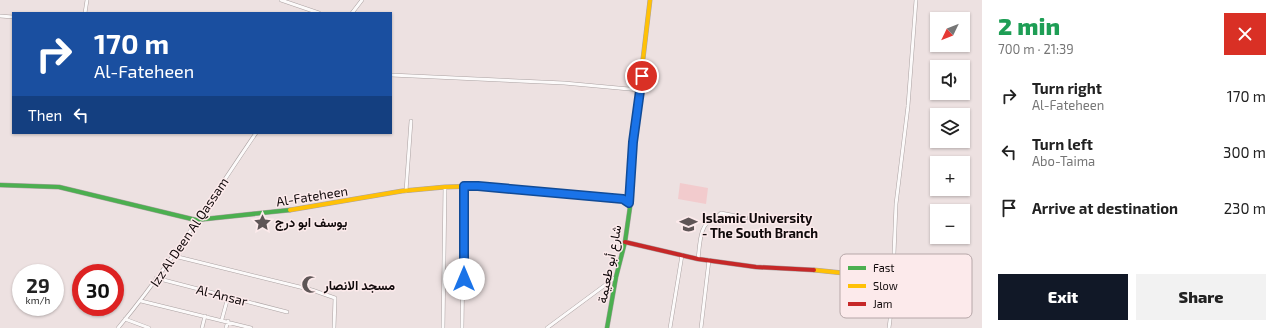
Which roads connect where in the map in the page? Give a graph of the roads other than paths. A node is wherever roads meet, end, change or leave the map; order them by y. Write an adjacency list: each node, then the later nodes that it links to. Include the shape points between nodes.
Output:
1 (87, 0): 6 (street)
2 (281, 0): 7 (street)
3 (362, 0): 8 (street)
4 (650, 0): 12 (street, شارع أبو طعيمة)
5 (916, 0): 23 (street)
6 (85, 12)
7 (315, 12)
8 (353, 12)
9 (0, 16): 10 (street)
10 (12, 17)
11 (392, 75): 12 (street, via 564,83)
12 (640, 90): 19 (street, شارع أبو طعيمة)
13 (411, 121): 18 (street)
14 (255, 134): 21 (street, Izz Al Deen Al Qassam)
15 (0, 185): 21 (street, Al-Fateheen, via 59,187)
16 (464, 186): 17 (street, Al-Fateheen); 19 (street, Al-Fateheen, via 623,199); 46 (street)
17 (445, 187): 18 (street, Al-Fateheen); 45 (street)
18 (406, 191): 21 (street, Al-Fateheen, via 281,212)
19 (629, 203): 22 (street, شارع أبو طعيمة)
20 (746, 218): 26 (street, via 721,213 710,219 704,226)
21 (196, 220): 24 (street, Izz Al Deen Al Qassam)
22 (625, 242): 25 (street); 29 (street, شارع أبو طعيمة)
23 (893, 254)
24 (174, 256): 30 (street, Izz Al Deen Al Qassam); 44 (street, via 335,298)
25 (682, 256): 26 (street); 49 (street)
26 (698, 259): 27 (street)
27 (708, 260): 28 (street, via 756,267); 50 (street)
28 (840, 272)
29 (616, 277): 47 (street); 48 (street, شارع أبو طعيمة)
30 (156, 278): 31 (street, Al-Ansar); 32 (street, Izz Al Deen Al Qassam)
31 (228, 297): 33 (street, Al-Ansar); 37 (street)
32 (140, 301): 34 (street); 36 (street, Izz Al Deen Al Qassam)
33 (287, 312)
34 (205, 316): 37 (street); 41 (street)
35 (890, 318): 51 (street)
36 (125, 319): 39 (street, Izz Al Deen Al Qassam); 40 (street)
37 (222, 319): 38 (street)
38 (228, 321): 42 (street); 43 (street)
39 (118, 328)
40 (149, 328)
41 (202, 328)
42 (226, 328)
43 (251, 328)
44 (334, 328)
45 (443, 328)
46 (462, 328)
47 (547, 328)
48 (607, 328)
49 (670, 328)
50 (701, 328)
51 (889, 328)

